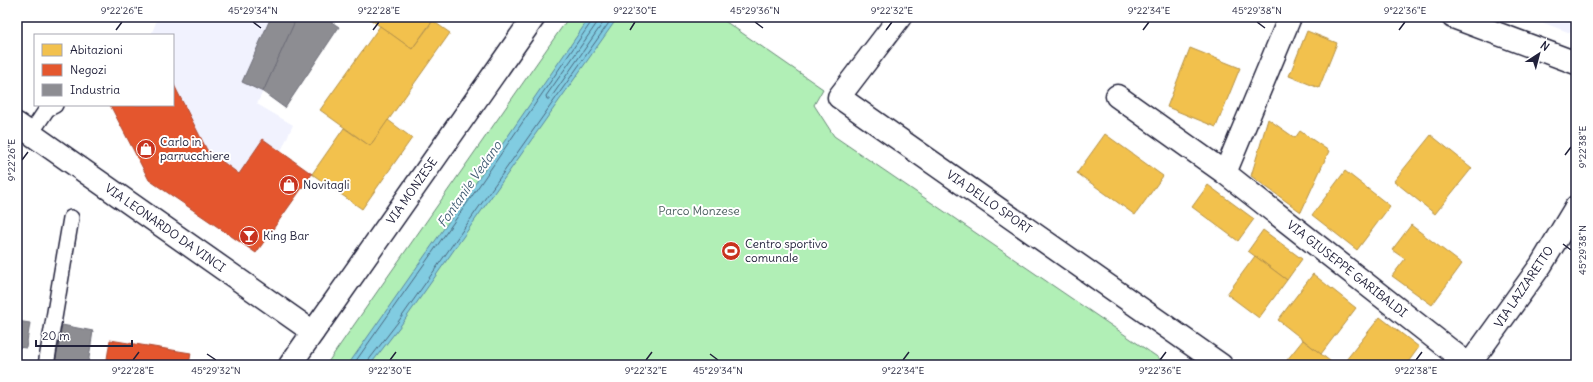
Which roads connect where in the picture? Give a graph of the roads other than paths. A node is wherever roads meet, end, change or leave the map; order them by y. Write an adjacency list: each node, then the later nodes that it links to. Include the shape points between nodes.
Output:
1 (534, 17): 12 (street, VIA MONZESE)
2 (900, 17): 15 (street, VIA DELLO SPORT, via 839,97)
3 (1290, 17): 9 (street)
4 (1453, 17): 5 (street)
5 (1576, 64)
6 (1117, 96): 9 (street, VIA GIUSEPPE GARIBALDI)
7 (53, 106): 8 (lane)
8 (24, 129): 12 (street, VIA LEONARDO DA VINCI)
9 (1225, 173): 16 (street, VIA GIUSEPPE GARIBALDI)
10 (1576, 207): 16 (street, VIA LAZZARETTO, via 1540,265)
11 (71, 218): 13 (lane)
12 (313, 332): 14 (street, VIA MONZESE)
13 (46, 365)
14 (290, 365)
15 (1221, 365)
16 (1469, 365)

